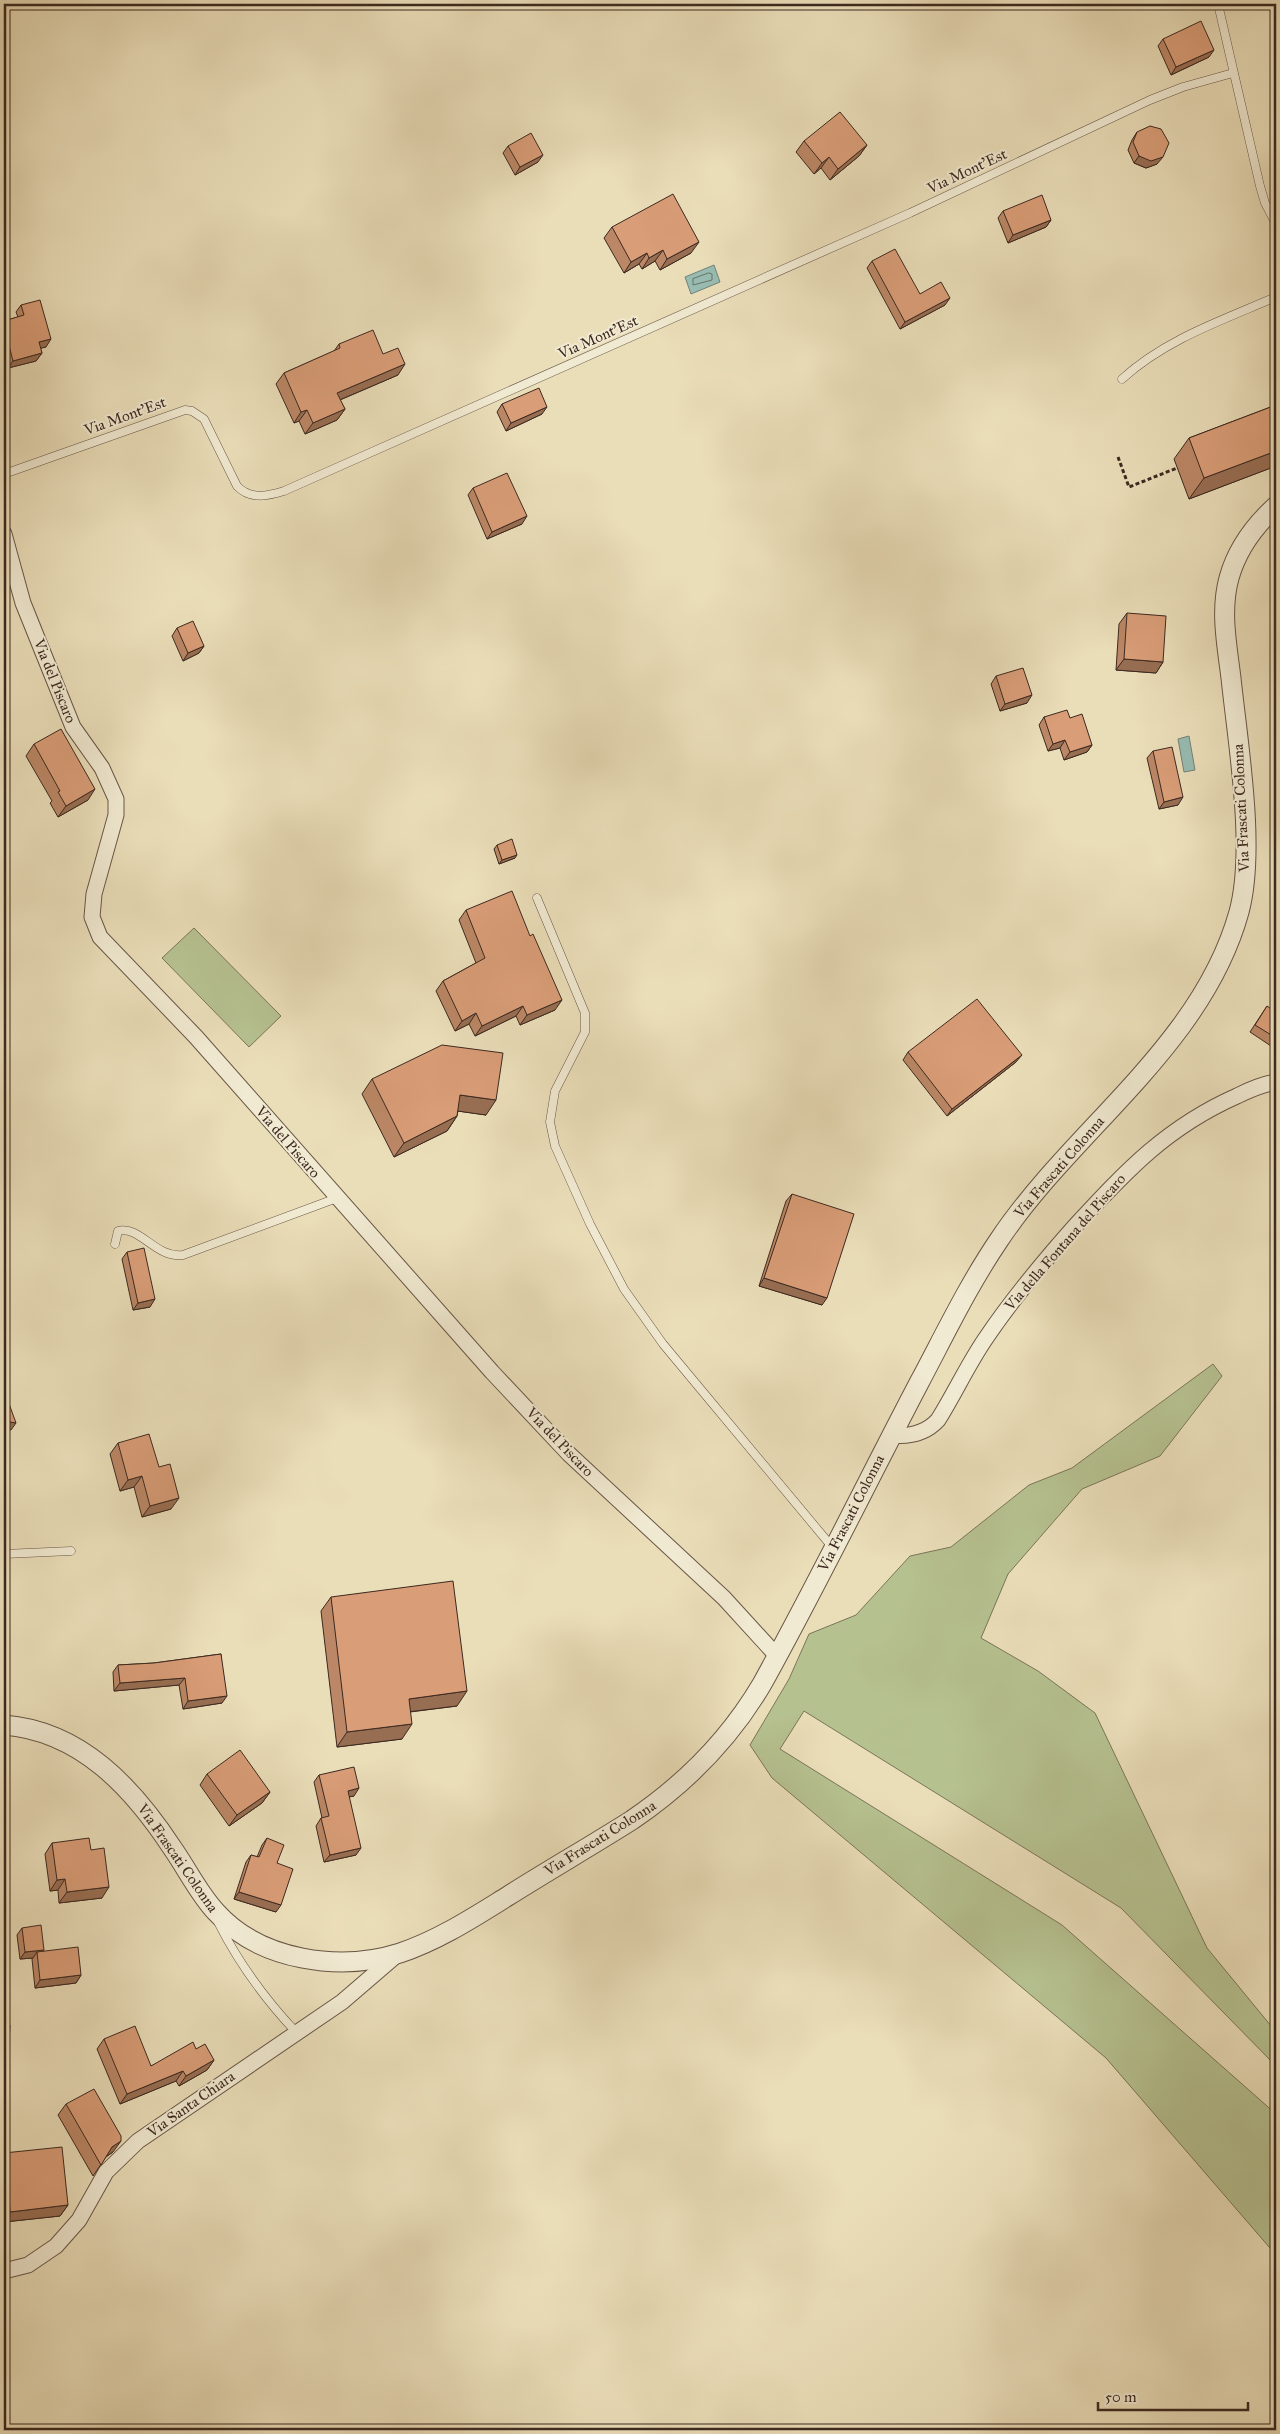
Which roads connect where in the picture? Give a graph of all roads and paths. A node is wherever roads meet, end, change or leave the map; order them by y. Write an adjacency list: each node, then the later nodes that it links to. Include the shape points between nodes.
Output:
1 (1218, 4): 2 (lane)
2 (1233, 73): 3 (lane, via 1260,186); 8 (lane, Via Mont'Est, via 1150,100 910,213 284,491 262,496 242,491 204,419 185,410)
3 (1276, 224)
4 (1276, 297): 5 (lane, via 1168,345 1146,358)
5 (1122, 379)
6 (1118, 457): 7 (path, via 1130,487)
7 (1177, 468)
8 (4, 474)
9 (1276, 506): 15 (street, Via Frascati Colonna, via 1259,522 1241,548 1226,598 1226,634 1246,858 1241,901 1225,950 1197,1001 1168,1042 1045,1180 1005,1230)
10 (4, 534): 13 (street, Via del Piscaro, via 23,602 73,727 102,768 116,799 116,815 94,894 92,916 100,937 196,1037)
11 (537, 898): 16 (lane, via 585,1014 582,1041 555,1091 550,1122 555,1146 590,1224 624,1289 663,1344)
12 (1276, 1082): 15 (street, Via della Fontana del Piscaro, via 1213,1107 1143,1154 1018,1295 981,1345 938,1420 928,1429 913,1435)
13 (337, 1198): 14 (lane, via 183,1255 174,1256 161,1251 129,1230 118,1231); 19 (street, Via del Piscaro, via 569,1454 724,1598)
14 (115, 1244)
15 (891, 1435): 16 (street, Via Frascati Colonna)
16 (832, 1548): 19 (street, Via Frascati Colonna)
17 (72, 1552): 18 (lane)
18 (4, 1554)
19 (777, 1656): 22 (street, Via Frascati Colonna, via 732,1730 697,1768 657,1803 472,1918)
20 (4, 1726): 21 (street, Via Frascati Colonna, via 58,1739 107,1768 148,1812)
21 (208, 1902): 22 (street, Via Frascati Colonna, via 227,1923 250,1938 302,1958 350,1962); 23 (lane, via 245,1970 268,2002)
22 (399, 1953): 23 (street, Via Santa Chiara, via 351,1995)
23 (296, 2032): 24 (street, Via Santa Chiara, via 138,2141 106,2172 79,2220 56,2246 28,2265)
24 (4, 2271)

